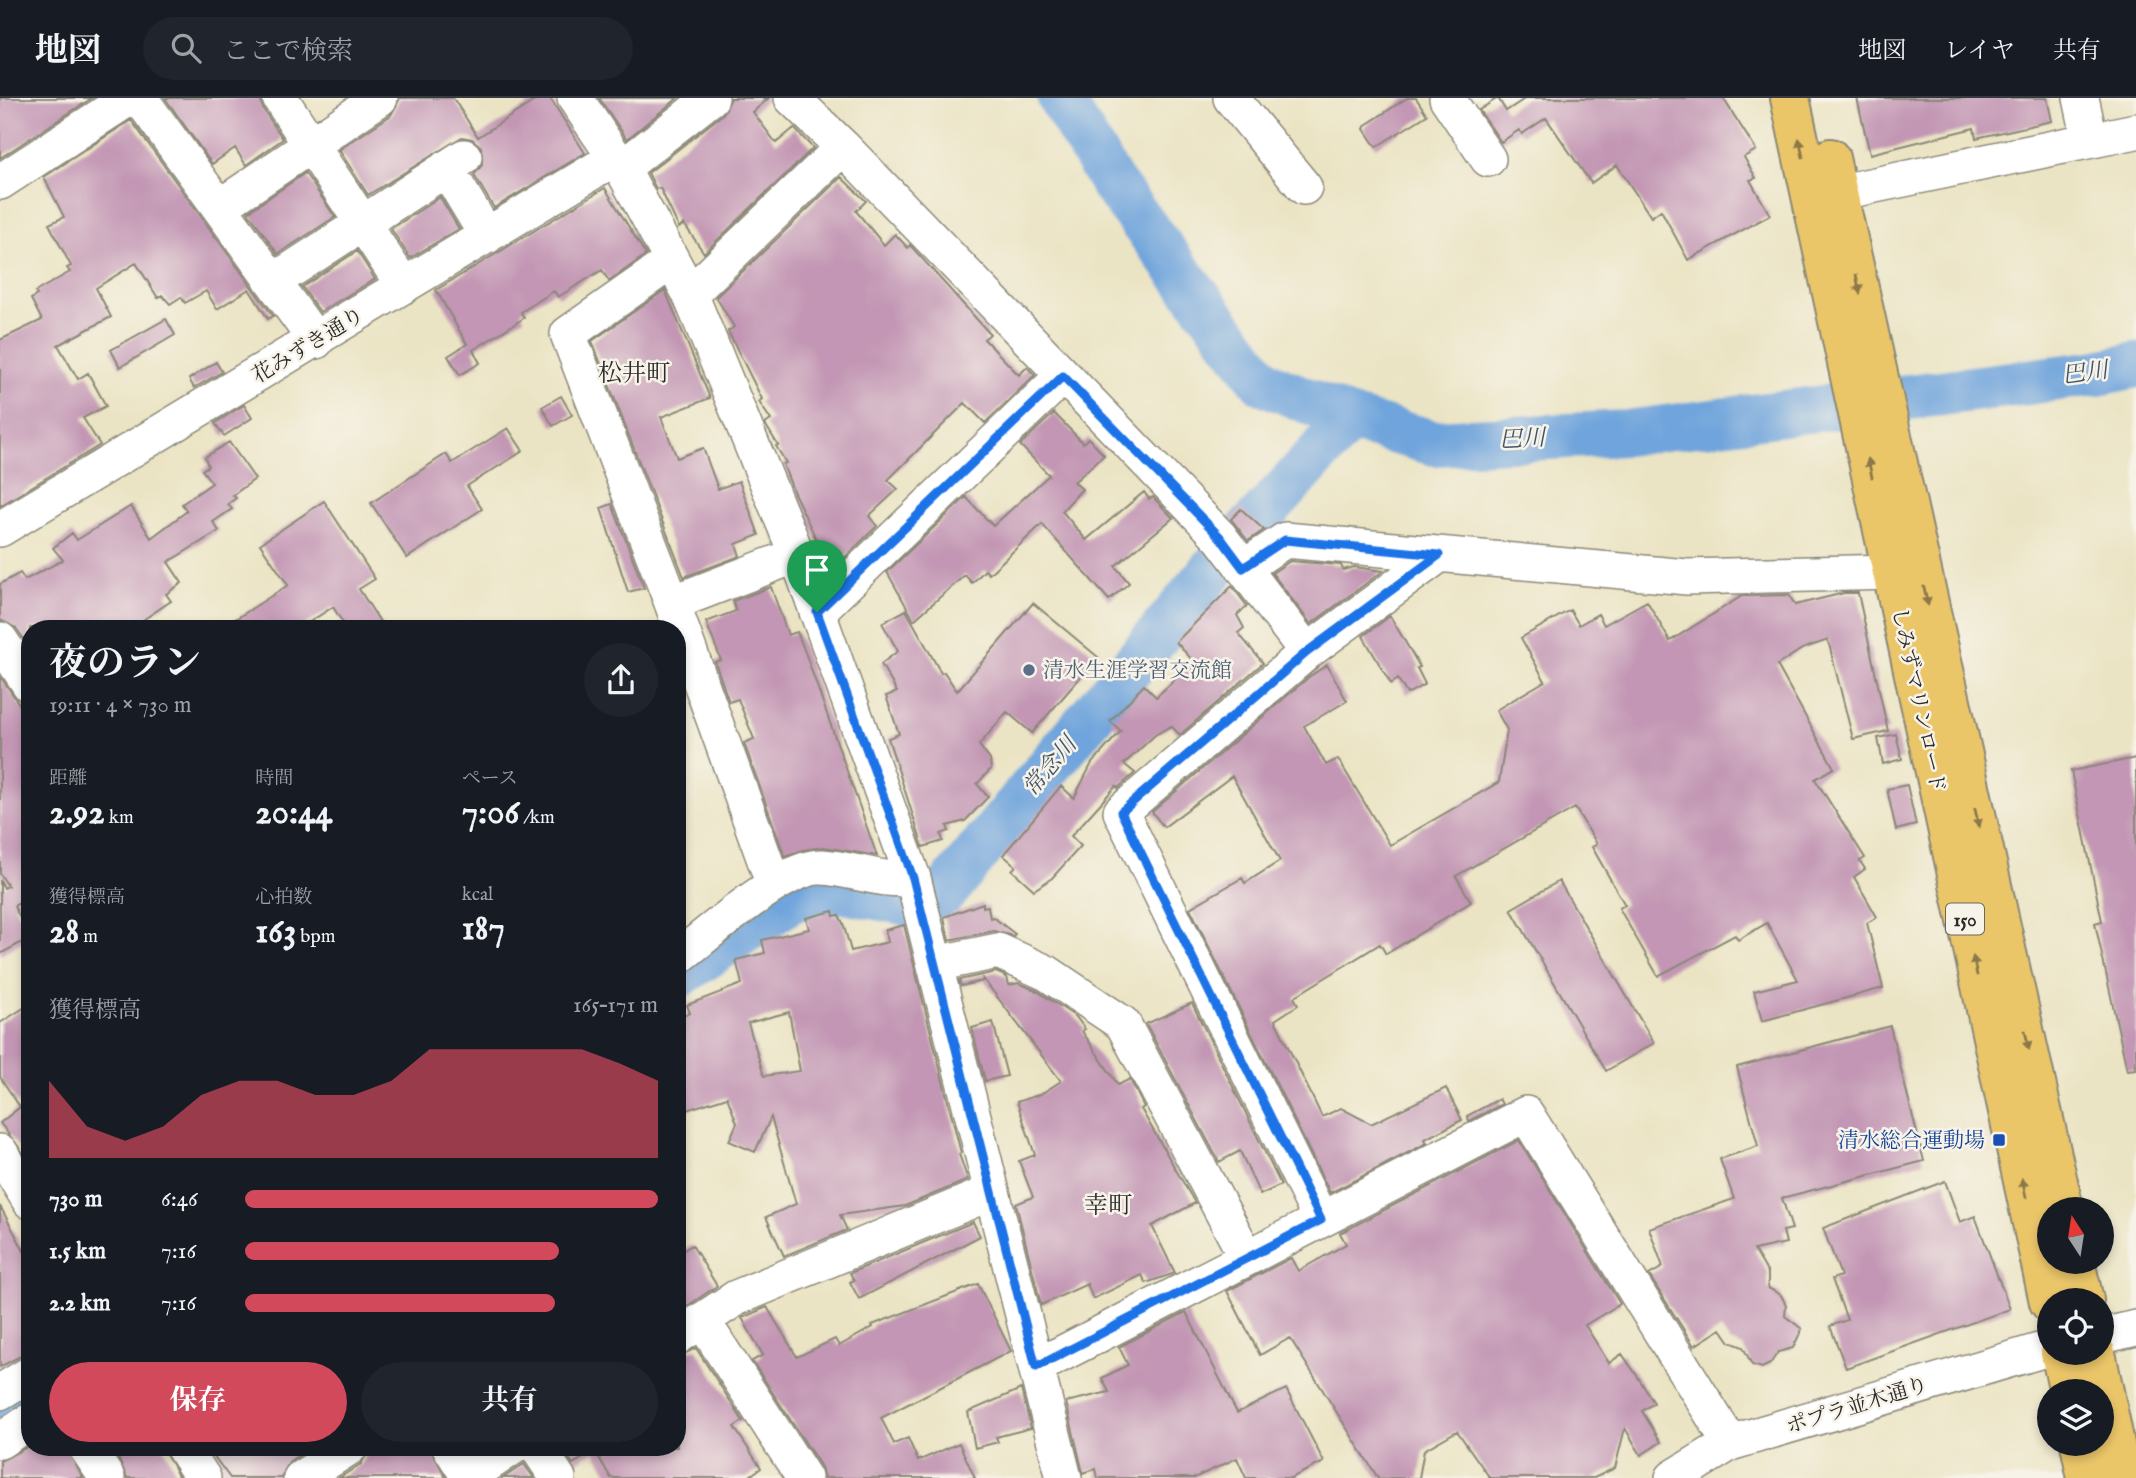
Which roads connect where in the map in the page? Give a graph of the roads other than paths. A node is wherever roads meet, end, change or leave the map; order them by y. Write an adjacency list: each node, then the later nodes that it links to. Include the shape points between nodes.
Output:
1 (129, 98): 20 (street)
2 (140, 98): 22 (street)
3 (280, 98): 16 (street)
4 (380, 98): 16 (street)
5 (575, 98): 19 (street)
6 (711, 98): 19 (street, 花みずき通り)
7 (792, 98): 17 (street)
8 (814, 98): 17 (street)
9 (1231, 98): 21 (street)
10 (1447, 98): 18 (street)
11 (1790, 98): 23 (highway, しみずマリンロード, one-way to 11)
12 (1817, 98): 23 (highway, しみずマリンロード)
13 (2081, 98): 15 (street)
14 (2136, 131): 15 (street)
15 (2090, 140): 23 (street)
16 (309, 144): 22 (street); 24 (street)
17 (844, 147): 29 (street); 31 (street)
18 (1488, 159)
19 (619, 163): 25 (street, 花みずき通り); 26 (street)
20 (0, 182)
21 (1304, 187)
22 (221, 206): 27 (street)
23 (1828, 208): 33 (highway, しみずマリンロード / 150)
24 (362, 223): 25 (street, via 455,163); 27 (street); 28 (street)
25 (487, 236): 28 (street, 花みずき通り)
26 (672, 261): 29 (street); 38 (street, via 568,334)
27 (274, 281): 30 (street)
28 (404, 286): 30 (street, 花みずき通り)
29 (690, 294): 34 (street)
30 (316, 341): 32 (street, 花みずき通り)
31 (1063, 376): 36 (street, via 1220,537); 39 (street)
32 (0, 529)
33 (1898, 532): 37 (highway, しみずマリンロード / 150); 50 (highway, しみずマリンロード / 150, one-way to 50)
34 (797, 555): 38 (street); 39 (street)
35 (1439, 555): 36 (street, via 1285,540); 37 (street, via 1687,577); 43 (street)
36 (1243, 568): 43 (street)
37 (1893, 572): 53 (highway, しみずマリンロード / 150, one-way to 37)
38 (672, 603): 40 (street)
39 (817, 612): 45 (street)
40 (678, 620)
41 (0, 640): 44 (street)
42 (686, 642): 46 (street)
43 (1307, 652): 51 (street, via 1121,812)
44 (21, 672)
45 (913, 878): 46 (street, via 889,881 823,867 802,869); 48 (street)
46 (774, 885): 47 (street)
47 (686, 951)
48 (935, 964): 49 (street); 52 (street, via 998,951 1047,973 1123,1024)
49 (992, 1192): 55 (street, via 736,1298); 59 (street)
50 (2061, 1197)
51 (1321, 1220): 52 (street); 64 (street, via 1526,1114)
52 (1247, 1258): 59 (street)
53 (2046, 1288)
54 (2136, 1328): 56 (street)
55 (690, 1329): 73 (street)
56 (2114, 1333)
57 (2037, 1352): 64 (street, ポプラ並木通り)
58 (2098, 1365): 81 (highway)
59 (1036, 1367): 78 (street)
60 (21, 1379): 61 (street)
61 (0, 1392)
62 (21, 1427): 63 (street)
63 (0, 1441)
64 (1730, 1443): 79 (street, ポプラ並木通り)
65 (92, 1456): 74 (street)
66 (189, 1456): 75 (street)
67 (336, 1456): 76 (street)
68 (455, 1456): 72 (street)
69 (500, 1456): 72 (street)
70 (543, 1456): 77 (street)
71 (2082, 1456): 80 (highway)
72 (468, 1477)
73 (801, 1477)
74 (107, 1478)
75 (203, 1478)
76 (301, 1478)
77 (558, 1478)
78 (1064, 1478)
79 (1673, 1478)
80 (2087, 1478)
81 (2122, 1478)

